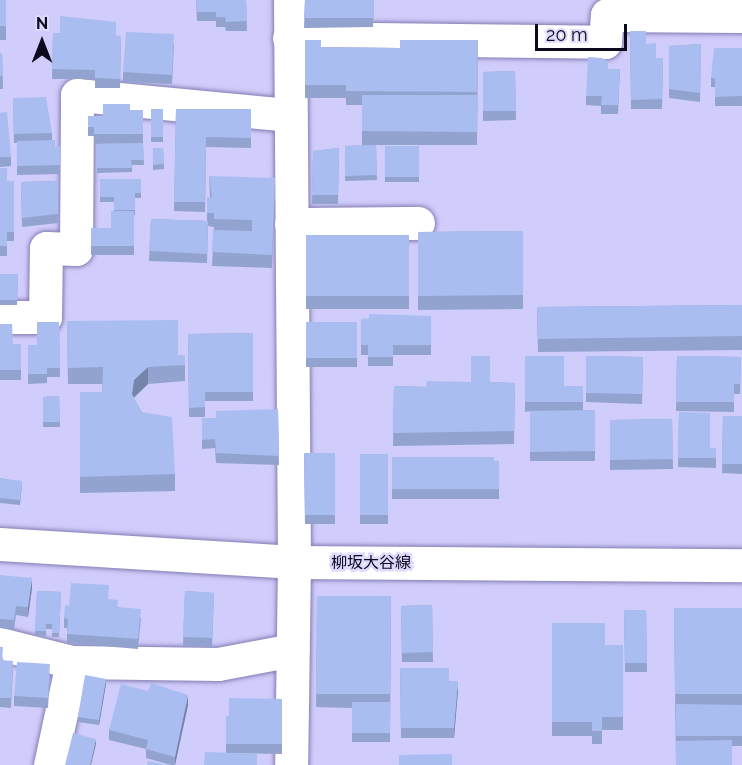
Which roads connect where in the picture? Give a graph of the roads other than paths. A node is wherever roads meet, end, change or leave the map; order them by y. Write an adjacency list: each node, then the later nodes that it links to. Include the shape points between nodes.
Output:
1 (290, 0): 3 (street)
2 (742, 16): 3 (street, via 607,15 605,42)
3 (289, 38): 4 (street)
4 (290, 115): 6 (street); 7 (street, via 77,95 76,249 46,248 45,317)
5 (418, 223): 6 (street)
6 (291, 224): 9 (street)
7 (0, 317)
8 (0, 544): 9 (street, 柳坂大谷線)
9 (294, 562): 10 (street, 柳坂大谷線); 12 (street)
10 (742, 566)
11 (0, 644): 13 (street)
12 (293, 650): 13 (street, via 219,664); 15 (street)
13 (72, 662): 14 (street)
14 (50, 765)
15 (291, 765)

